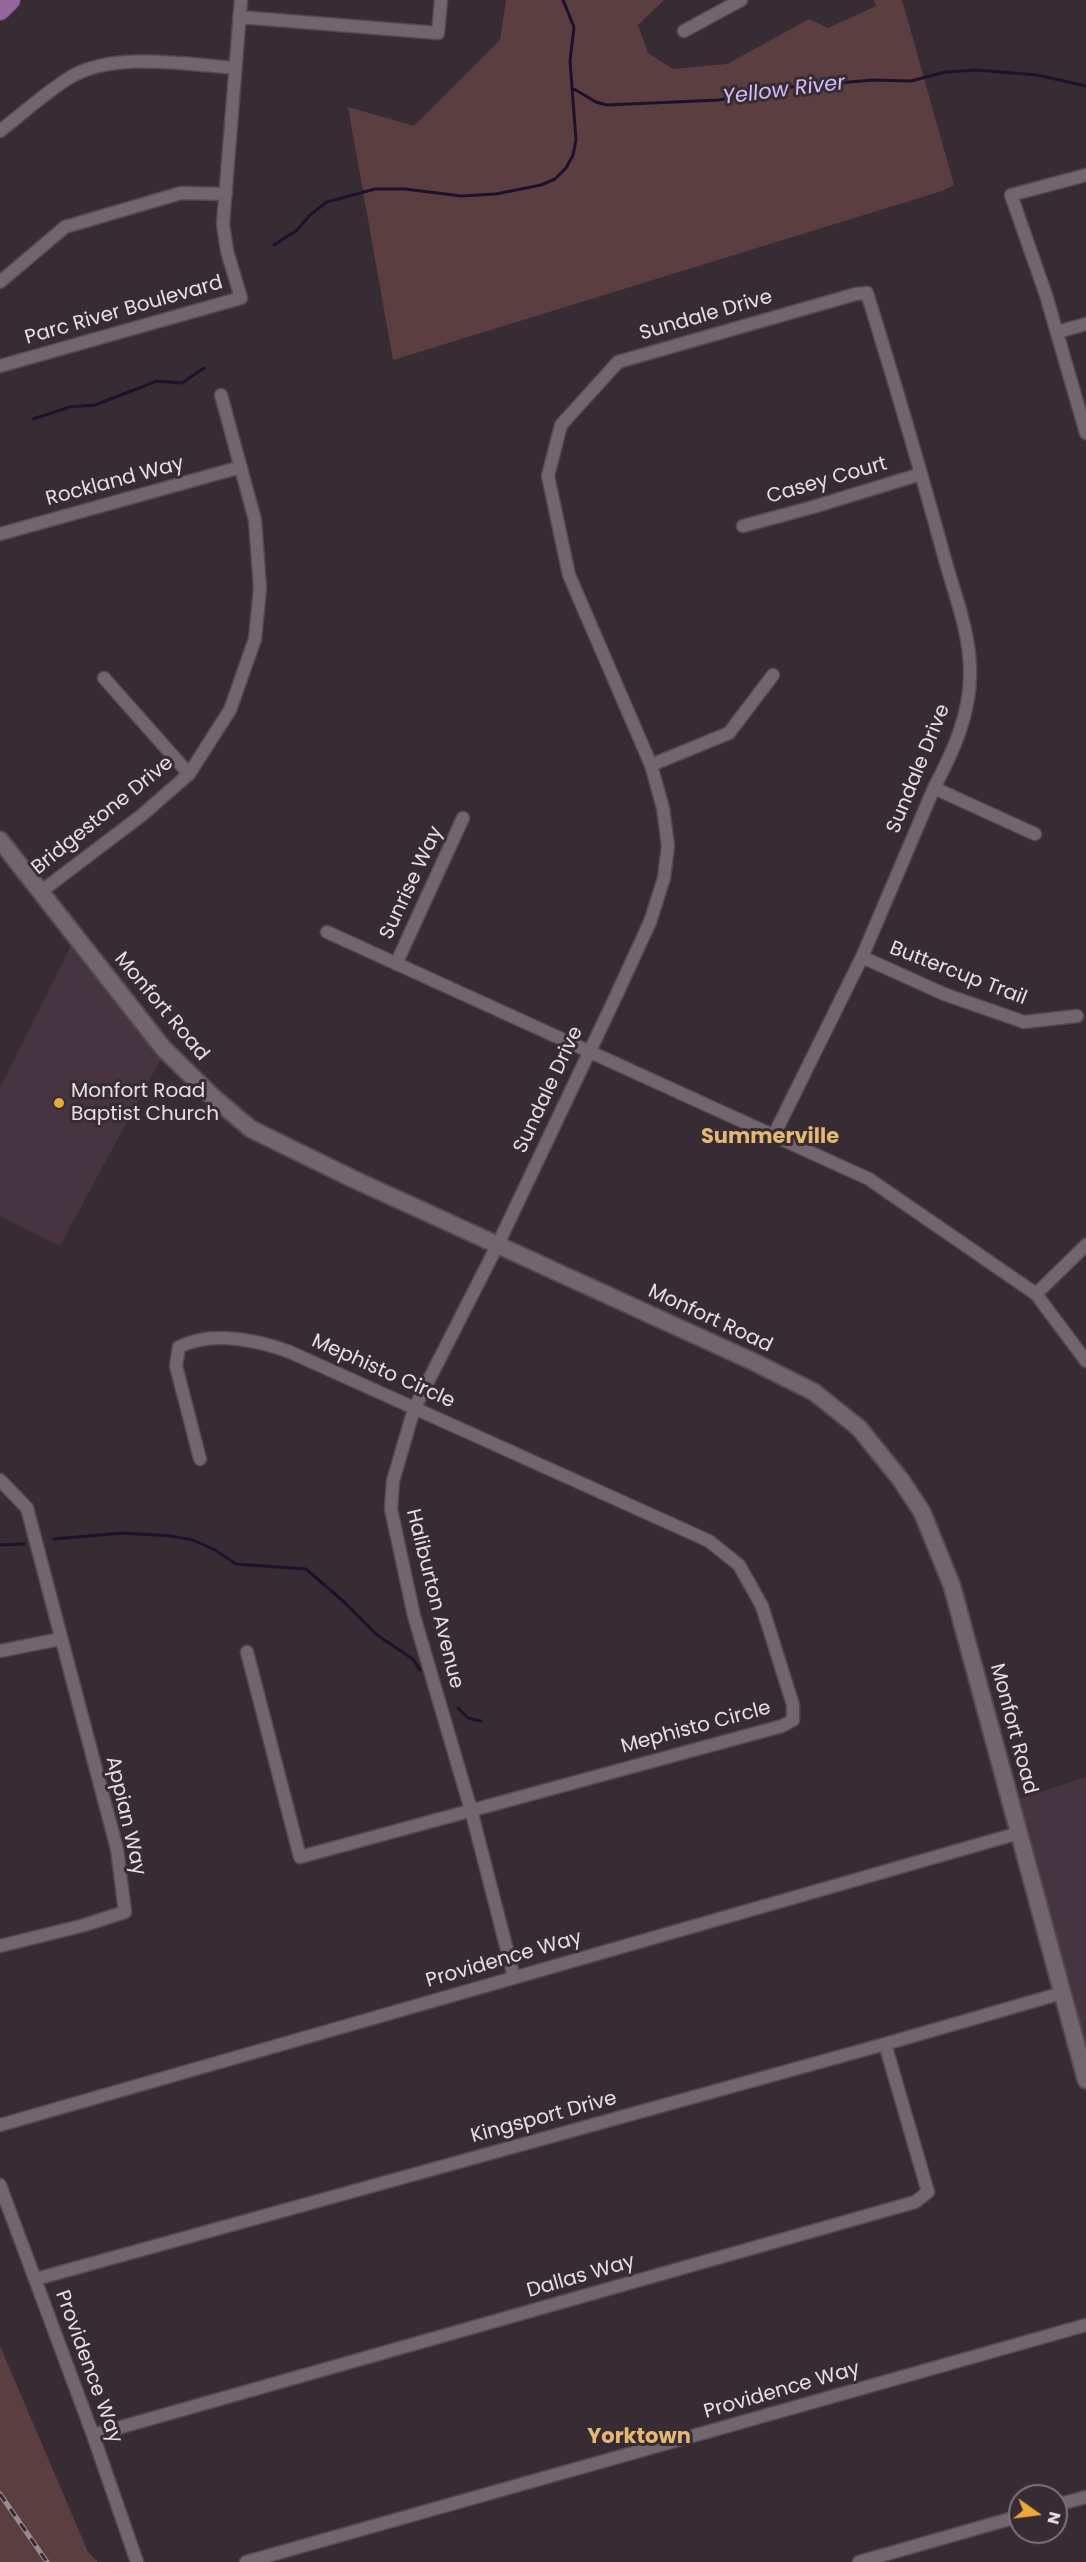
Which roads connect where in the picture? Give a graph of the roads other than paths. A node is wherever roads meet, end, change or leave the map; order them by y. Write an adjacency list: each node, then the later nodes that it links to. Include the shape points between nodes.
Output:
1 (241, 0): 4 (street, Parc River Boulevard)
2 (441, 0): 4 (street, via 438,33)
3 (741, 0): 5 (street)
4 (239, 18): 6 (street, Parc River Boulevard)
5 (684, 31)
6 (236, 68): 7 (street, via 130,60 99,66 70,76); 9 (street, Parc River Boulevard)
7 (0, 131)
8 (1086, 175): 12 (street, via 1011,195)
9 (226, 194): 10 (street, via 181,193 65,226); 13 (street, Parc River Boulevard, via 223,224 241,298)
10 (0, 282)
11 (1086, 324): 12 (street)
12 (1057, 332): 15 (street)
13 (0, 366)
14 (220, 394): 16 (street, Bridgestone Drive)
15 (1086, 433)
16 (241, 467): 19 (street, Rockland Way); 23 (street, Bridgestone Drive, via 255,520 260,588 255,639 230,710)
17 (921, 474): 18 (street, Casey Court); 22 (street, Sundale Drive, via 867,293 618,362 561,424 549,476 569,575); 24 (street, Sundale Drive, via 968,644 970,672 961,727)
18 (742, 526)
19 (0, 534)
20 (773, 675): 22 (street, via 729,733)
21 (104, 678): 23 (street)
22 (651, 765): 33 (street, Sundale Drive, via 668,846 664,878 650,922)
23 (189, 774): 28 (street, Bridgestone Drive)
24 (934, 788): 26 (street); 30 (street, Sundale Drive)
25 (463, 818): 31 (street, Sunrise Way)
26 (1035, 834)
27 (2, 848): 28 (street, Monfort Road)
28 (39, 893): 35 (street, Monfort Road, via 163,1048 250,1129)
29 (327, 932): 31 (street)
30 (862, 957): 32 (street, Buttercup Trail, via 944,994 1024,1022); 34 (street, Sundale Drive)
31 (396, 964): 33 (street)
32 (1077, 1016)
33 (588, 1052): 34 (street); 35 (street, Sundale Drive)
34 (774, 1135): 37 (street, via 869,1179)
35 (498, 1244): 39 (street, Haliburton Avenue); 46 (street, Monfort Road, via 814,1392 859,1428 922,1512 939,1553 952,1586)
36 (1086, 1245): 37 (street)
37 (1036, 1294): 38 (street)
38 (1086, 1361)
39 (414, 1409): 40 (street, Mephisto Circle, via 264,1343 219,1338 188,1343 179,1347 176,1366); 45 (street, Haliburton Avenue, via 393,1481 391,1509 414,1616); 45 (street, Mephisto Circle, via 716,1547 739,1565 762,1606 793,1705 793,1720 782,1726)
40 (200, 1459)
41 (0, 1480): 42 (street, Appian Way, via 27,1508)
42 (60, 1639): 43 (street); 47 (street, Appian Way, via 117,1849 125,1912)
43 (0, 1651)
44 (248, 1652): 45 (street, Mephisto Circle, via 300,1857)
45 (471, 1810): 48 (street, Haliburton Avenue)
46 (1019, 1833): 48 (street, Providence Way); 49 (street, Monfort Road)
47 (0, 1946)
48 (514, 1977): 52 (street, Providence Way)
49 (1062, 1993): 50 (street, Kingsport Drive); 51 (street, Monfort Road)
50 (885, 2044): 54 (street, Kingsport Drive); 56 (street, Dallas Way, via 928,2192 915,2202)
51 (1086, 2080)
52 (0, 2125)
53 (0, 2186): 54 (street, Providence Way)
54 (36, 2279): 56 (street, Providence Way)
55 (1086, 2325): 61 (street, Providence Way)
56 (93, 2435): 60 (street, Providence Way)
57 (1086, 2497): 58 (street)
58 (1068, 2502)
59 (1008, 2519): 62 (street)
60 (137, 2562)
61 (246, 2562)
62 (859, 2562)

